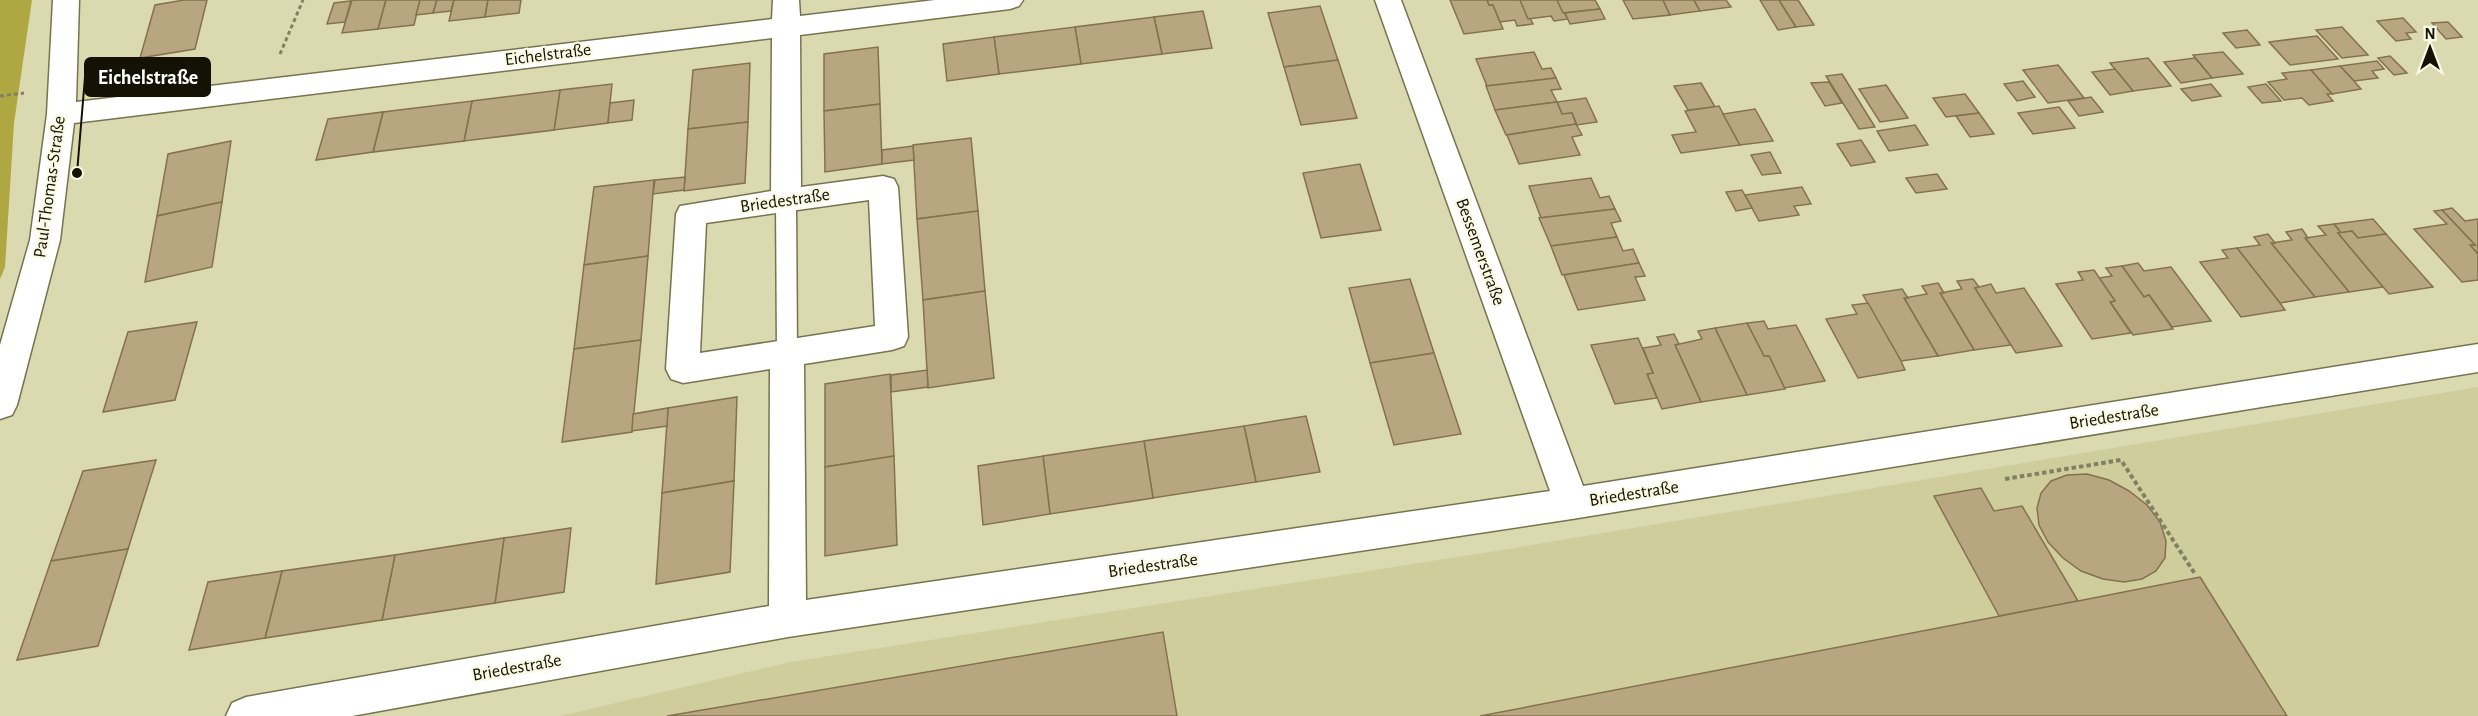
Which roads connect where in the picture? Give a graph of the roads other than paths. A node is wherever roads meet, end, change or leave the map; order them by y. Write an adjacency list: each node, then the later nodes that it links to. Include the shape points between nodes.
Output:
1 (66, 0): 5 (street, Paul-Thomas-Straße)
2 (1010, 0): 4 (street, Eichelstraße)
3 (1388, 0): 10 (street, Bessemerstraße)
4 (786, 13): 5 (street, Eichelstraße, via 268,89); 6 (street)
5 (61, 114): 9 (street, Paul-Thomas-Straße, via 45,240)
6 (786, 201): 7 (lane); 7 (street, Briedestraße, via 883,187 892,337); 7 (street, Briedestraße, via 691,214 683,369)
7 (787, 353): 11 (street)
8 (2478, 358): 10 (street, Briedestraße)
9 (0, 405)
10 (1572, 504): 11 (street, Briedestraße)
11 (788, 620): 12 (street, Briedestraße)
12 (246, 716)

